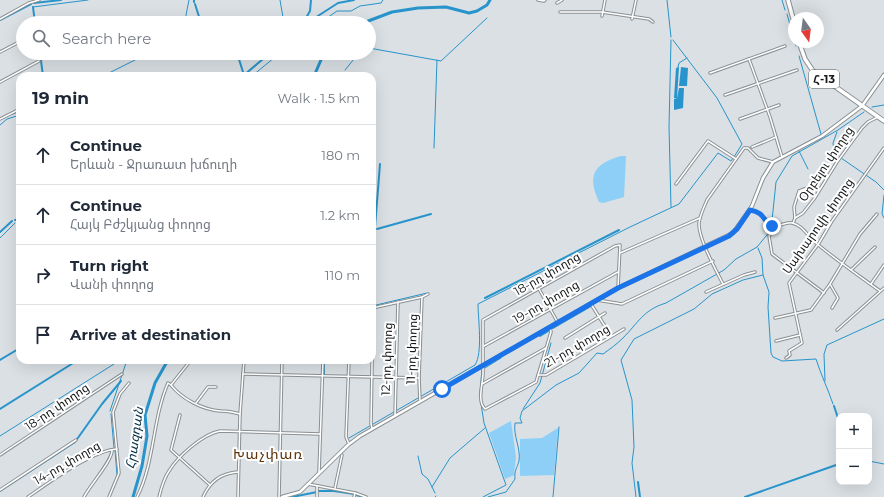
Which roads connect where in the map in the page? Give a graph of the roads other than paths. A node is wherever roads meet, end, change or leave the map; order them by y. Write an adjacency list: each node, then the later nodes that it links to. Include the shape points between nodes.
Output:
1 (39, 0): 14 (street)
2 (538, 0): 3 (street)
3 (545, 0)
4 (562, 0): 8 (street)
5 (604, 0): 10 (street)
6 (636, 0): 13 (street)
7 (788, 0): 11 (main road)
8 (557, 3)
9 (560, 12): 10 (street)
10 (602, 12): 12 (street); 13 (street)
11 (791, 12)
12 (602, 16)
13 (633, 16): 15 (street); 16 (street)
14 (0, 19)
15 (632, 19)
16 (653, 22)
17 (16, 44): 20 (street)
18 (785, 46): 21 (street)
19 (801, 48): 32 (main road, Հ-13, via 805,60 813,70)
20 (0, 52)
21 (749, 59): 26 (street); 29 (street)
22 (40, 60): 24 (street)
23 (797, 70): 29 (street)
24 (18, 72)
25 (16, 73): 28 (street)
26 (710, 73)
27 (884, 75): 32 (main road)
28 (0, 82)
29 (757, 84): 30 (street); 33 (street)
30 (725, 95)
31 (779, 105): 33 (street)
32 (862, 106): 35 (main road, Հ-13); 42 (main road, via 822,136)
33 (767, 109): 37 (street); 39 (street)
34 (16, 111): 36 (street)
35 (878, 117): 38 (main road, Հ-13); 46 (street, Օրբելու փողոց, via 862,128)
36 (0, 119)
37 (740, 119)
38 (884, 121)
39 (776, 137): 40 (street); 42 (street)
40 (752, 147)
41 (884, 148): 53 (street, Սախարովի փողոց)
42 (782, 157): 44 (main road)
43 (736, 160): 44 (street, via 746,148 758,158); 45 (street, via 708,142); 49 (street, via 707,200)
44 (773, 162): 47 (main road, via 763,178)
45 (676, 184)
46 (818, 190): 50 (street, Օրբելու փողոց, via 805,210); 50 (street, via 813,186 799,191 794,207)
47 (750, 210): 52 (street, via 762,214 770,225); 55 (main road, via 733,233)
48 (877, 214): 58 (street)
49 (700, 218): 55 (street, via 700,235); 56 (street)
50 (795, 218): 51 (street, Օրբելու փողոց)
51 (793, 223): 52 (street); 53 (street, via 802,228)
52 (774, 226): 63 (street, via 775,229 769,236 772,253)
53 (817, 245): 58 (street); 63 (street, Սախարովի փողոց)
54 (875, 246): 60 (street)
55 (706, 247): 57 (street); 67 (main road)
56 (619, 253): 61 (street); 69 (street, 18-րդ փողոց, via 620,245 614,246)
57 (713, 261): 64 (street); 75 (street, via 622,304)
58 (841, 263): 60 (street); 65 (street)
59 (884, 265): 66 (street)
60 (851, 270): 66 (street)
61 (618, 272): 67 (street); 80 (street, 19-րդ փողոց)
62 (755, 272): 64 (street)
63 (796, 272): 72 (street); 82 (street, Սախարովի փողոց, via 788,286)
64 (723, 284): 71 (street)
65 (830, 284): 72 (street); 79 (street, via 838,298)
66 (870, 284): 70 (street)
67 (618, 288): 75 (main road)
68 (884, 288): 70 (street)
69 (539, 289): 80 (street); 93 (street, 18-րդ փողոց, via 483,320)
70 (880, 291): 88 (street)
71 (706, 292)
72 (824, 293): 82 (street, via 811,310)
73 (428, 294): 74 (street)
74 (422, 297): 76 (street); 111 (street, 11-րդ փողոց)
75 (597, 300): 77 (main road)
76 (398, 302): 78 (street); 110 (street, 12-րդ փողոց)
77 (591, 304): 83 (street); 85 (main road)
78 (376, 307)
79 (832, 308)
80 (551, 310): 85 (street); 93 (street, 19-րդ փողոց)
81 (606, 313): 83 (street)
82 (797, 314): 84 (street); 89 (street, Սախարովի փողոց)
83 (599, 317): 90 (street); 91 (street)
84 (775, 318)
85 (558, 323): 86 (main road)
86 (550, 327): 94 (street); 102 (main road)
87 (624, 329): 90 (street, 21-րդ փողոց)
88 (837, 330)
89 (801, 335): 92 (street); 95 (street, via 802,343 789,352 790,356)
90 (611, 336): 106 (street, 21-րդ փողոց, via 542,376)
91 (565, 338)
92 (776, 340)
93 (483, 347): 102 (street)
94 (546, 348): 106 (street); 113 (street)
95 (786, 358)
96 (188, 364): 114 (street)
97 (244, 364): 104 (street)
98 (282, 364): 105 (street)
99 (323, 364): 107 (street)
100 (349, 364): 108 (street)
101 (371, 364): 109 (street)
102 (483, 366): 113 (street); 116 (main road)
103 (122, 374): 129 (street, 18-րդ փողոց)
104 (243, 374): 105 (street); 118 (street)
105 (282, 374): 107 (street); 123 (street)
106 (538, 375): 113 (street, via 536,382 485,409)
107 (322, 376): 108 (street); 124 (street)
108 (348, 376): 109 (street); 126 (street, via 346,437)
109 (371, 378): 110 (street); 121 (street, via 370,424)
110 (395, 378): 111 (street); 120 (street, 12-րդ փողոց)
111 (419, 378): 116 (street, 11-րդ փողոց)
112 (129, 383): 127 (street, via 120,394 113,412)
113 (482, 384)
114 (171, 385): 117 (street); 143 (street, via 168,384 161,398 147,469)
115 (216, 387): 117 (street, via 208,387)
116 (420, 401): 120 (main road)
117 (196, 403): 118 (street)
118 (240, 414): 122 (street)
119 (180, 415): 131 (street, via 171,450)
120 (395, 416): 121 (main road)
121 (373, 429): 126 (main road)
122 (240, 432): 123 (street); 131 (street, via 213,433); 132 (street)
123 (281, 434): 124 (street); 147 (street)
124 (320, 434): 133 (street)
125 (76, 440): 138 (street)
126 (349, 444): 133 (main road)
127 (116, 449): 128 (street, 14-րդ փողոց); 142 (street, via 119,473)
128 (112, 450): 140 (street, 14-րդ փողոց, via 103,451 86,460); 141 (street, via 112,458)
129 (0, 455)
130 (342, 455): 137 (street)
131 (179, 457): 135 (street); 144 (street, via 168,471)
132 (239, 472): 135 (street, via 221,475); 146 (street)
133 (319, 473): 134 (main road)
134 (308, 484): 136 (street); 147 (main road, via 300,492)
135 (210, 486): 145 (street)
136 (317, 486): 137 (street); 148 (street)
137 (335, 489): 139 (street)
138 (0, 490)
139 (356, 493): 149 (street); 150 (street)
140 (28, 497)
141 (84, 497)
142 (109, 497)
143 (137, 497)
144 (159, 497)
145 (203, 497)
146 (238, 497)
147 (280, 497)
148 (317, 497)
149 (354, 497)
150 (366, 497)

